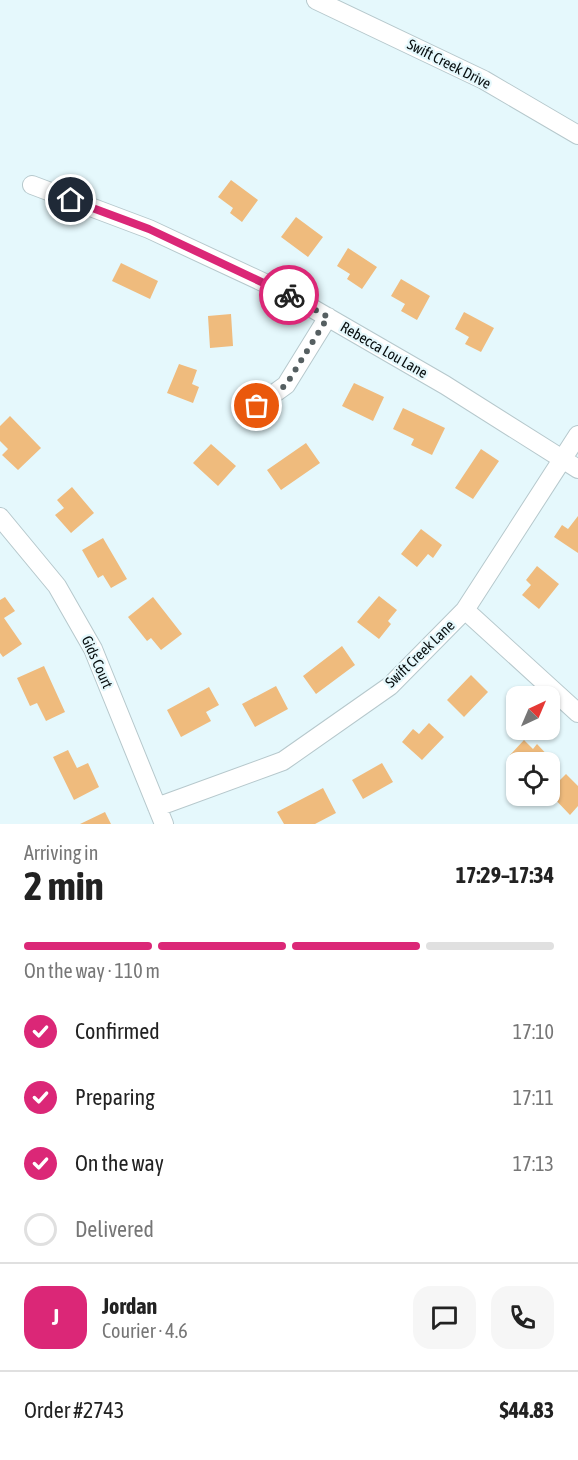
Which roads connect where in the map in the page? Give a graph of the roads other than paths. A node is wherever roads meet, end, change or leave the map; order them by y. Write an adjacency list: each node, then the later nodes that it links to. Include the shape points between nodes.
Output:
1 (316, 0): 2 (street, Swift Creek Drive, via 484,80)
2 (578, 135)
3 (32, 185): 4 (street, Rebecca Lou Lane, via 149,229 284,292)
4 (328, 317): 5 (street, via 286,385); 7 (street, Rebecca Lou Lane)
5 (257, 406)
6 (578, 435): 7 (street, Swift Creek Lane)
7 (562, 459): 8 (street, Rebecca Lou Lane); 10 (street, Swift Creek Lane)
8 (578, 469)
9 (0, 517): 12 (street, Gids Court, via 57,586 93,649)
10 (465, 610): 11 (street); 12 (street, Swift Creek Lane, via 390,686 283,761)
11 (578, 713)
12 (157, 807): 13 (street, Gids Court)
13 (164, 824)

